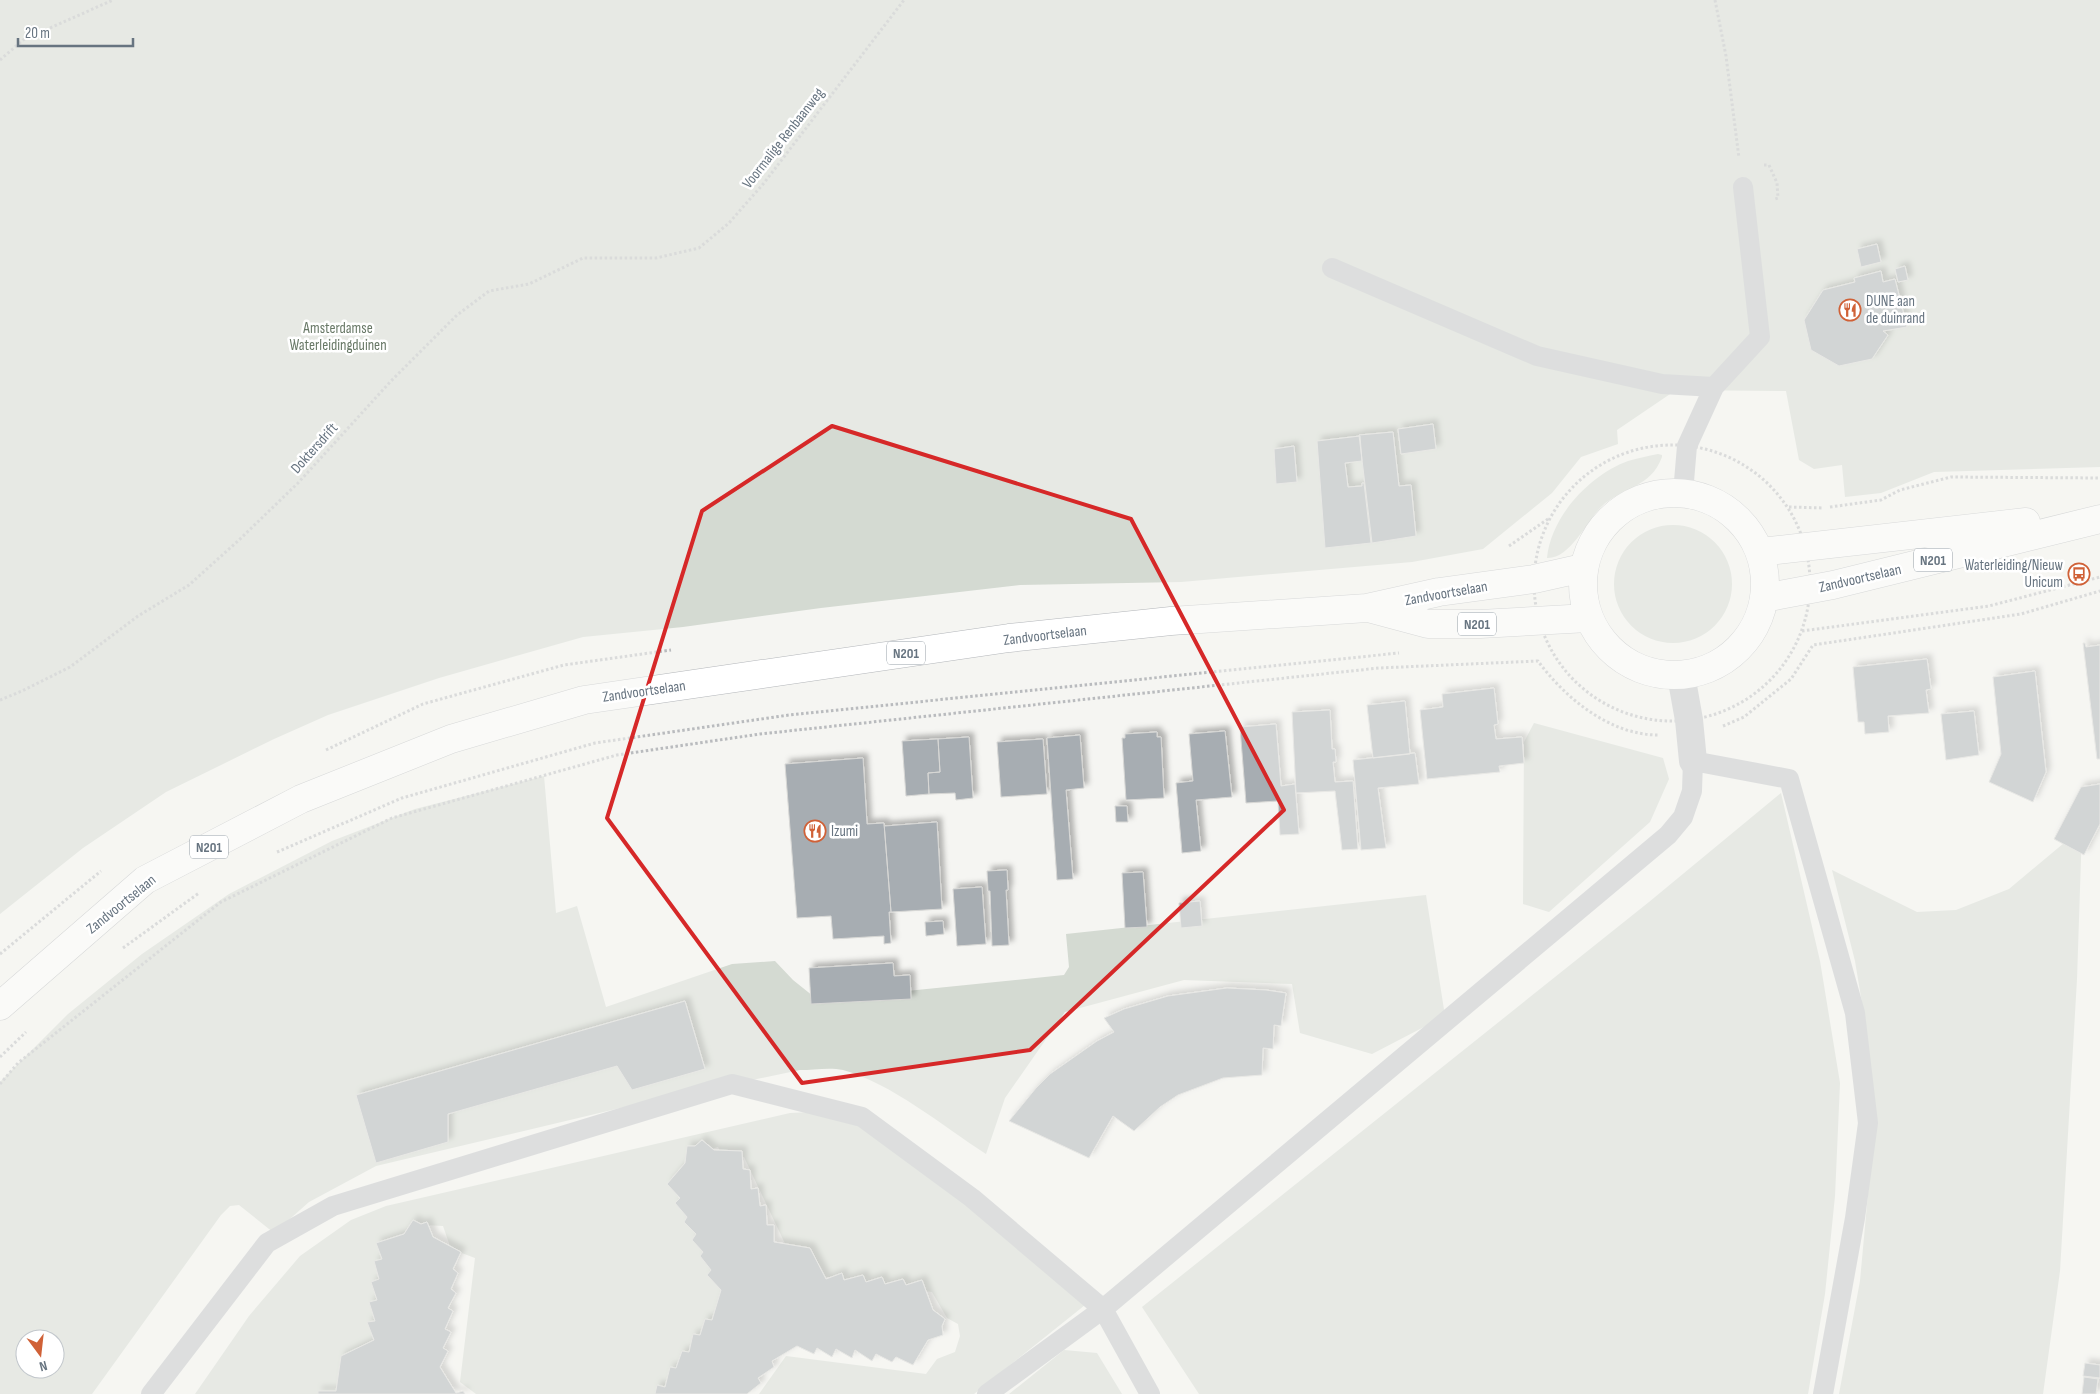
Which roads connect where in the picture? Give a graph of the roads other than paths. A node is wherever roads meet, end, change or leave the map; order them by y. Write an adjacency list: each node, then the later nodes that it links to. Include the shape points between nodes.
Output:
1 (1743, 188): 3 (lane, via 1760,337)
2 (1332, 268): 3 (lane, via 1537,356 1662,384)
3 (1714, 388): 4 (lane, via 1687,446)
4 (1683, 494): 7 (main road, via 1712,501 1728,510 1743,524); 8 (main road, via 1651,496 1619,512 1601,530)
5 (2100, 514): 7 (main road, Zandvoortselaan / N201)
6 (2100, 519): 9 (main road, Zandvoortselaan / N201, via 1833,585)
7 (1760, 552): 9 (main road, via 1764,566)
8 (1583, 568): 10 (main road, Zandvoortselaan / N201); 11 (main road, via 1582,594)
9 (1764, 598): 12 (main road, via 1758,620 1746,640 1732,654 1711,668)
10 (1367, 608): 11 (main road, Zandvoortselaan / N201, via 1428,624); 14 (main road, Zandvoortselaan / N201, via 1171,621 1019,637 584,700 450,739 301,799 146,880)
11 (1588, 618): 12 (main road, via 1601,640 1633,666 1648,672)
12 (1681, 675): 13 (street)
13 (1692, 748): 15 (lane, via 1692,791 1683,817 1668,836); 19 (lane, via 1789,779 1855,1013 1868,1123 1855,1218)
14 (0, 1006)
15 (1103, 1309): 16 (lane, via 972,1198 862,1117 732,1084 334,1206 267,1243); 17 (lane); 18 (lane)
16 (151, 1394)
17 (987, 1394)
18 (1150, 1394)
19 (1823, 1394)

